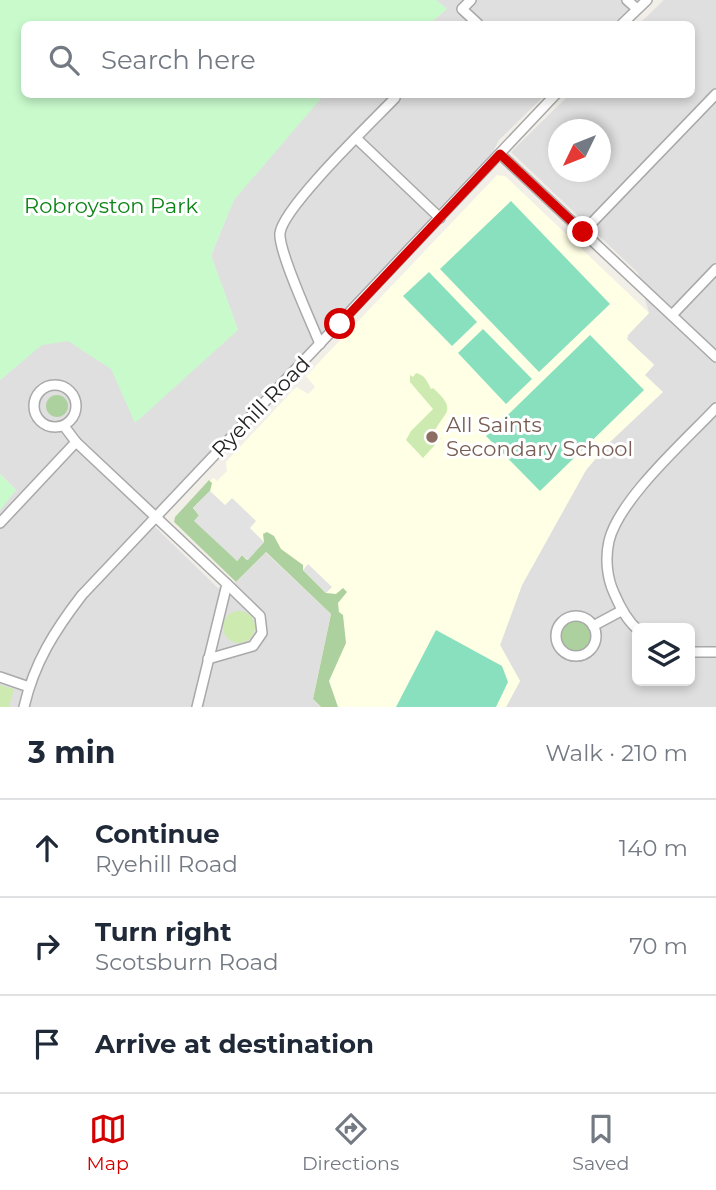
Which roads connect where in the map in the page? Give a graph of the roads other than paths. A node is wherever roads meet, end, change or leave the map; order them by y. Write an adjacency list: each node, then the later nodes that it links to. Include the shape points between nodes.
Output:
1 (471, 0): 5 (street, via 462,9)
2 (627, 0): 4 (street)
3 (647, 0): 4 (street)
4 (637, 9): 6 (street)
5 (475, 21)
6 (625, 21)
7 (716, 94): 13 (street)
8 (395, 98): 10 (street)
9 (550, 98): 11 (street, Ryehill Road)
10 (356, 138): 12 (street); 16 (street, via 293,207 280,233 285,258)
11 (500, 154): 12 (street, Ryehill Road); 13 (street)
12 (440, 218): 16 (street, Ryehill Road)
13 (583, 232): 15 (street)
14 (716, 269): 15 (street)
15 (672, 315): 17 (street)
16 (320, 344): 21 (street, Ryehill Road)
17 (716, 357)
18 (716, 408): 24 (street, via 616,522 607,562)
19 (64, 426): 19 (street, via 52,428 39,421 34,409 38,393 47,386 65,386 76,399 76,414); 20 (street)
20 (76, 442): 21 (street); 22 (street)
21 (156, 518): 23 (street); 31 (street, Ryehill Road, via 56,629)
22 (0, 523)
23 (227, 584): 29 (street); 29 (street, via 260,617 262,633 253,646)
24 (621, 611): 25 (street); 26 (street)
25 (632, 623)
26 (593, 626): 26 (street, via 596,640 588,653 573,656 561,649 557,628 567,618 582,617)
27 (695, 652): 28 (street)
28 (716, 652)
29 (208, 659): 33 (street)
30 (0, 677): 31 (street)
31 (29, 687): 32 (street, Ryehill Road)
32 (24, 707)
33 (197, 707)

